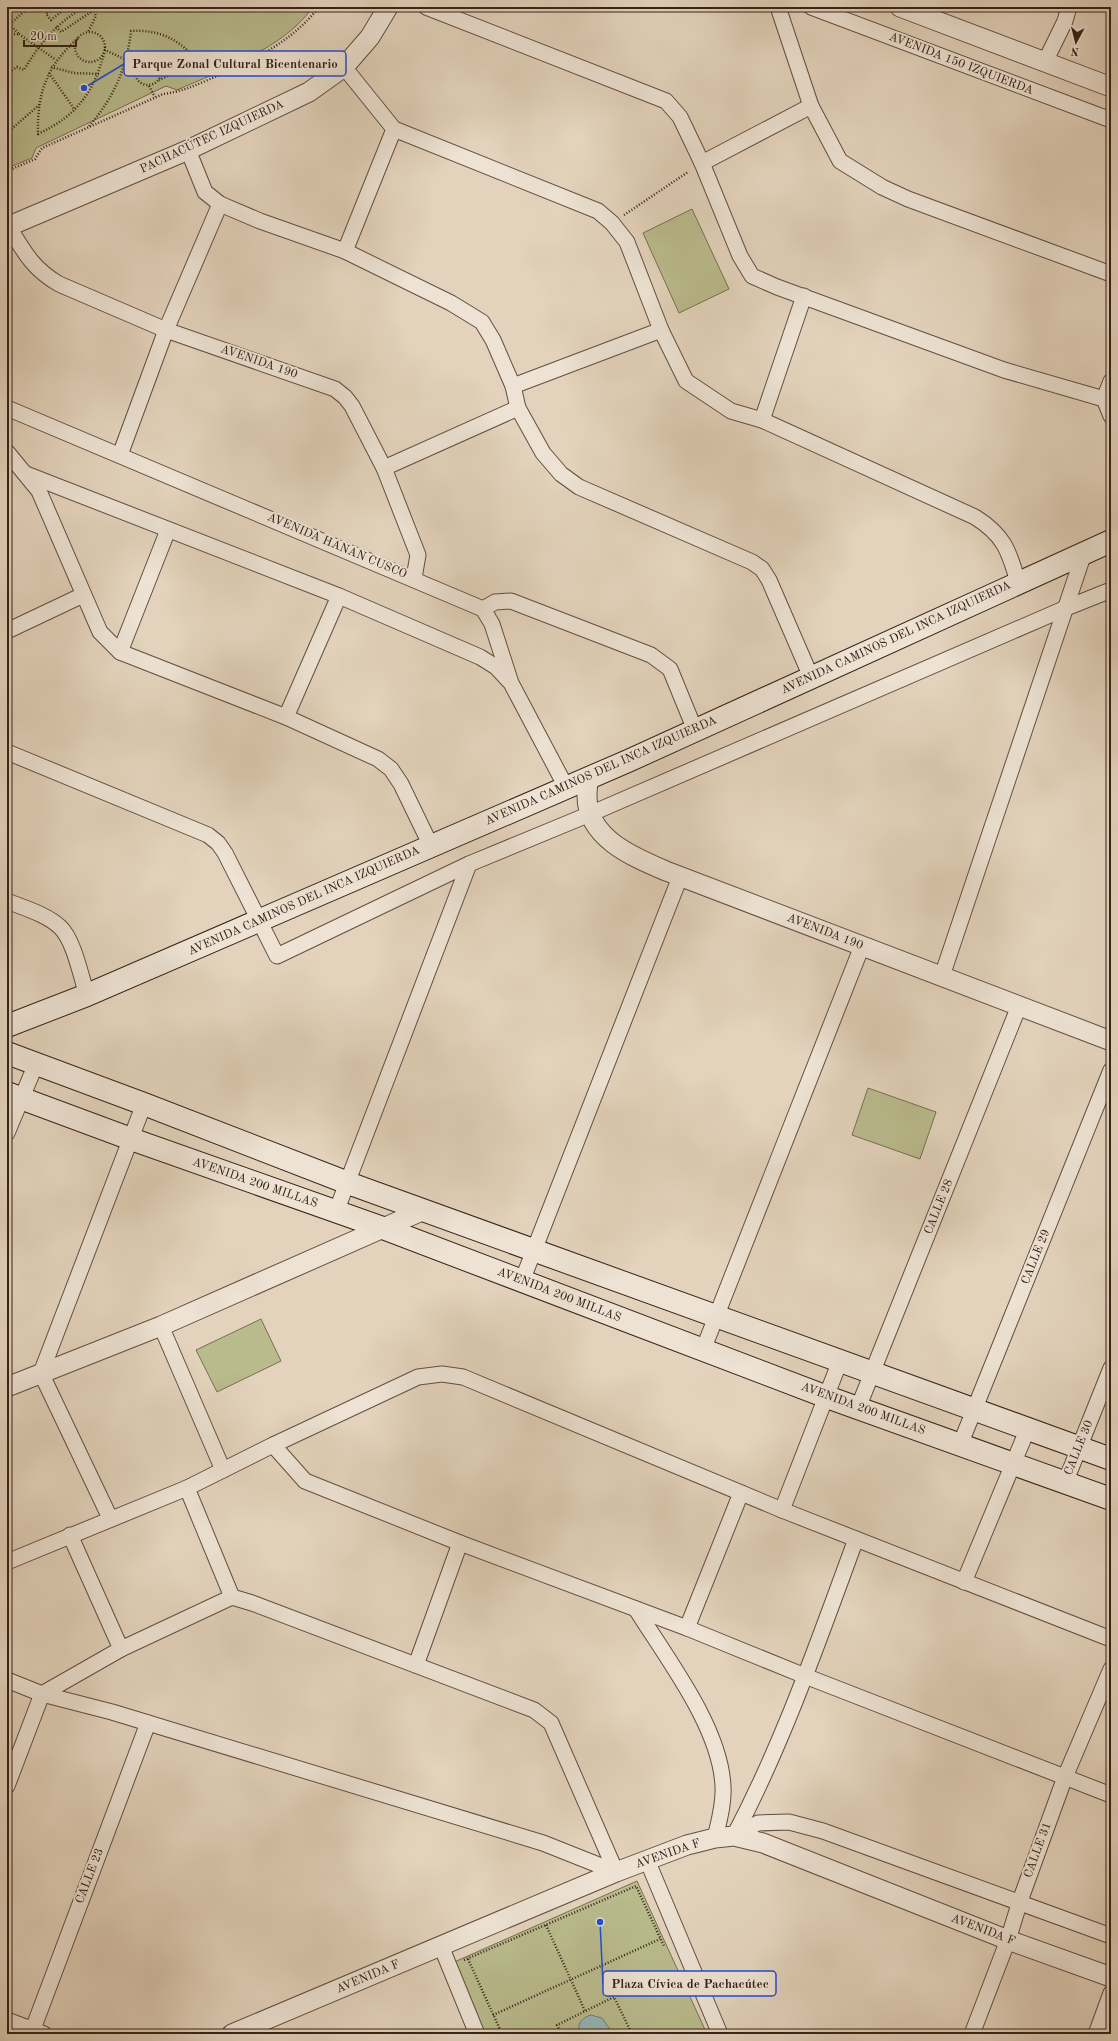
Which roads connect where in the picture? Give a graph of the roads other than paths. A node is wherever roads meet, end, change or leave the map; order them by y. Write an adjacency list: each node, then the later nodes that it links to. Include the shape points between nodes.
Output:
1 (388, 7): 8 (street, PACHACÚTEC IZQUIERDA, via 370,37)
2 (426, 7): 14 (street, via 666,101 680,117)
3 (778, 7): 10 (street)
4 (811, 7): 11 (street, AVENIDA 150 IZQUIERDA)
5 (900, 7): 7 (street)
6 (1069, 7): 7 (street)
7 (1045, 62): 9 (street)
8 (344, 67): 12 (street); 13 (street, PACHACÚTEC IZQUIERDA, via 308,92)
9 (1111, 87)
10 (811, 106): 14 (street); 18 (street, via 840,161 882,187 908,200)
11 (1111, 120)
12 (394, 129): 17 (street); 21 (street, via 598,211 612,223 627,242)
13 (188, 150): 15 (street, via 205,192); 16 (street, PACHACÚTEC IZQUIERDA)
14 (702, 163): 19 (street, via 740,256 752,276)
15 (220, 204): 17 (street); 20 (street)
16 (8, 227): 20 (street, AVENIDA 190, via 31,262 44,275 59,284)
17 (345, 251): 23 (street, via 451,303 482,322 493,340)
18 (1111, 274)
19 (804, 296): 24 (street, via 1004,370); 28 (street)
20 (166, 330): 30 (street); 32 (street, AVENIDA 190, via 335,390 345,396)
21 (661, 330): 23 (street); 28 (street, via 686,381 731,411)
22 (1111, 381): 24 (street)
23 (513, 386): 26 (street)
24 (1104, 399): 27 (street)
25 (7, 408): 30 (street, AVENIDA HANAN CUSCO)
26 (518, 408): 32 (street); 46 (street, via 543,453 561,474 579,487 762,568 770,580)
27 (1111, 416)
28 (762, 420): 38 (street, via 975,517 991,527 1010,555)
29 (7, 452): 33 (street)
30 (120, 455): 37 (street, AVENIDA HANAN CUSCO)
31 (7, 466): 33 (street)
32 (384, 468): 37 (street, AVENIDA 190, via 418,555)
33 (26, 475): 34 (street); 40 (street, via 38,491)
34 (168, 530): 41 (street); 45 (street)
35 (1111, 541): 36 (main road, AVENIDA CAMINOS DEL INCA IZQUIERDA)
36 (1084, 553): 38 (main road, AVENIDA CAMINOS DEL INCA IZQUIERDA); 42 (street)
37 (414, 578): 43 (street, AVENIDA HANAN CUSCO)
38 (1018, 582): 46 (main road, AVENIDA CAMINOS DEL INCA IZQUIERDA)
39 (1111, 590): 42 (street)
40 (84, 595): 44 (street); 45 (street, via 100,632)
41 (339, 596): 47 (street, via 480,657 496,667); 48 (street)
42 (1066, 608): 53 (street); 60 (street)
43 (483, 609): 47 (street, via 492,624); 49 (street, via 495,602 511,601 651,655 670,669)
44 (7, 631)
45 (120, 652): 48 (street)
46 (811, 677): 49 (main road, AVENIDA CAMINOS DEL INCA IZQUIERDA)
47 (511, 683): 52 (street)
48 (286, 717): 54 (street, via 378,759 391,770 401,784)
49 (695, 730): 51 (main road, AVENIDA CAMINOS DEL INCA IZQUIERDA)
50 (8, 751): 58 (street, via 208,835 225,853)
51 (589, 777): 52 (main road, AVENIDA CAMINOS DEL INCA IZQUIERDA); 53 (street, AVENIDA 190, via 587,796)
52 (566, 787): 54 (main road, AVENIDA CAMINOS DEL INCA IZQUIERDA)
53 (590, 814): 55 (street); 56 (street, AVENIDA 190, via 601,832 614,844 635,857)
54 (431, 846): 58 (main road, AVENIDA CAMINOS DEL INCA IZQUIERDA)
55 (469, 864): 58 (street, via 277,956); 72 (street)
56 (680, 877): 59 (street, AVENIDA 190); 76 (street)
57 (7, 901): 61 (street, via 44,916 60,927 69,941)
58 (260, 920): 61 (main road, AVENIDA CAMINOS DEL INCA IZQUIERDA)
59 (862, 946): 60 (street, AVENIDA 190); 78 (street)
60 (942, 976): 62 (street, AVENIDA 190)
61 (87, 995): 63 (main road, AVENIDA CAMINOS DEL INCA IZQUIERDA)
62 (1019, 1006): 64 (street, AVENIDA 190); 83 (street, CALLE 28)
63 (7, 1026)
64 (1111, 1041)
65 (7, 1053): 66 (main road)
66 (36, 1064): 68 (street); 69 (main road)
67 (1111, 1070): 88 (street, CALLE 29)
68 (14, 1096): 70 (street); 71 (main road, AVENIDA 200 MILLAS)
69 (144, 1104): 71 (street); 72 (main road)
70 (7, 1133)
71 (131, 1139): 74 (main road, AVENIDA 200 MILLAS); 84 (street)
72 (348, 1183): 73 (main road); 74 (street)
73 (424, 1210): 75 (street); 76 (main road)
74 (336, 1212): 75 (main road, AVENIDA 200 MILLAS)
75 (383, 1228): 77 (main road, AVENIDA 200 MILLAS); 79 (street)
76 (535, 1249): 77 (street); 78 (main road)
77 (522, 1281): 80 (main road, AVENIDA 200 MILLAS)
78 (716, 1316): 80 (street); 81 (main road)
79 (161, 1326): 84 (street); 95 (street)
80 (703, 1350): 86 (main road, AVENIDA 200 MILLAS)
81 (840, 1361): 83 (main road); 86 (street)
82 (1111, 1368): 92 (street, CALLE 30)
83 (872, 1372): 87 (street, CALLE 28); 88 (main road)
84 (42, 1373): 85 (street); 101 (street)
85 (7, 1387)
86 (827, 1397): 87 (main road, AVENIDA 200 MILLAS); 100 (street)
87 (858, 1408): 91 (main road, AVENIDA 200 MILLAS)
88 (975, 1409): 89 (main road); 91 (street, CALLE 29)
89 (1028, 1428): 92 (main road); 94 (street)
90 (273, 1445): 95 (street); 98 (street, via 418,1377 442,1374 463,1377); 104 (street, via 305,1481)
91 (960, 1445): 94 (main road, AVENIDA 200 MILLAS)
92 (1079, 1448): 93 (main road); 96 (street, CALLE 30)
93 (1111, 1459)
94 (1013, 1464): 96 (main road, AVENIDA 200 MILLAS); 106 (street)
95 (223, 1470): 97 (street)
96 (1065, 1483): 99 (main road, AVENIDA 200 MILLAS)
97 (187, 1488): 101 (street); 107 (street)
98 (741, 1493): 100 (street); 109 (street)
99 (1111, 1499)
100 (782, 1510): 103 (street)
101 (110, 1518): 102 (street)
102 (70, 1536): 105 (street); 111 (street)
103 (856, 1539): 106 (street); 114 (street)
104 (460, 1543): 108 (street); 112 (street)
105 (7, 1562)
106 (964, 1582): 110 (street)
107 (232, 1597): 111 (street); 112 (street)
108 (636, 1609): 109 (street); 122 (street, via 689,1693 710,1732 723,1776 724,1789)
109 (687, 1628): 114 (street)
110 (1111, 1639)
111 (120, 1649): 116 (street)
112 (416, 1665): 124 (street, via 534,1710 551,1724)
113 (1111, 1669): 118 (street, CALLE 31)
114 (805, 1676): 118 (street); 121 (street, via 759,1788)
115 (7, 1680): 116 (street)
116 (42, 1694): 117 (street); 119 (street)
117 (148, 1723): 124 (street, via 543,1843); 132 (street, CALLE 23)
118 (1065, 1777): 120 (street); 125 (street, CALLE 31)
119 (7, 1786)
120 (1111, 1795)
121 (734, 1836): 122 (street, AVENIDA F); 125 (street, via 758,1823 790,1822 823,1830); 127 (street, AVENIDA F, via 763,1843)
122 (715, 1838): 123 (street, AVENIDA F)
123 (647, 1860): 124 (street, AVENIDA F); 135 (street)
124 (616, 1872): 128 (street, AVENIDA F)
125 (1020, 1902): 126 (street); 127 (street, CALLE 31)
126 (1111, 1936)
127 (1008, 1940): 129 (street, AVENIDA F); 136 (street, CALLE 31)
128 (441, 1946): 133 (street, AVENIDA F); 134 (street)
129 (1111, 1977)
130 (1111, 1993): 137 (street)
131 (7, 2020): 132 (street)
132 (38, 2032)
133 (232, 2034)
134 (477, 2034)
135 (720, 2034)
136 (972, 2034)
137 (1096, 2034)

